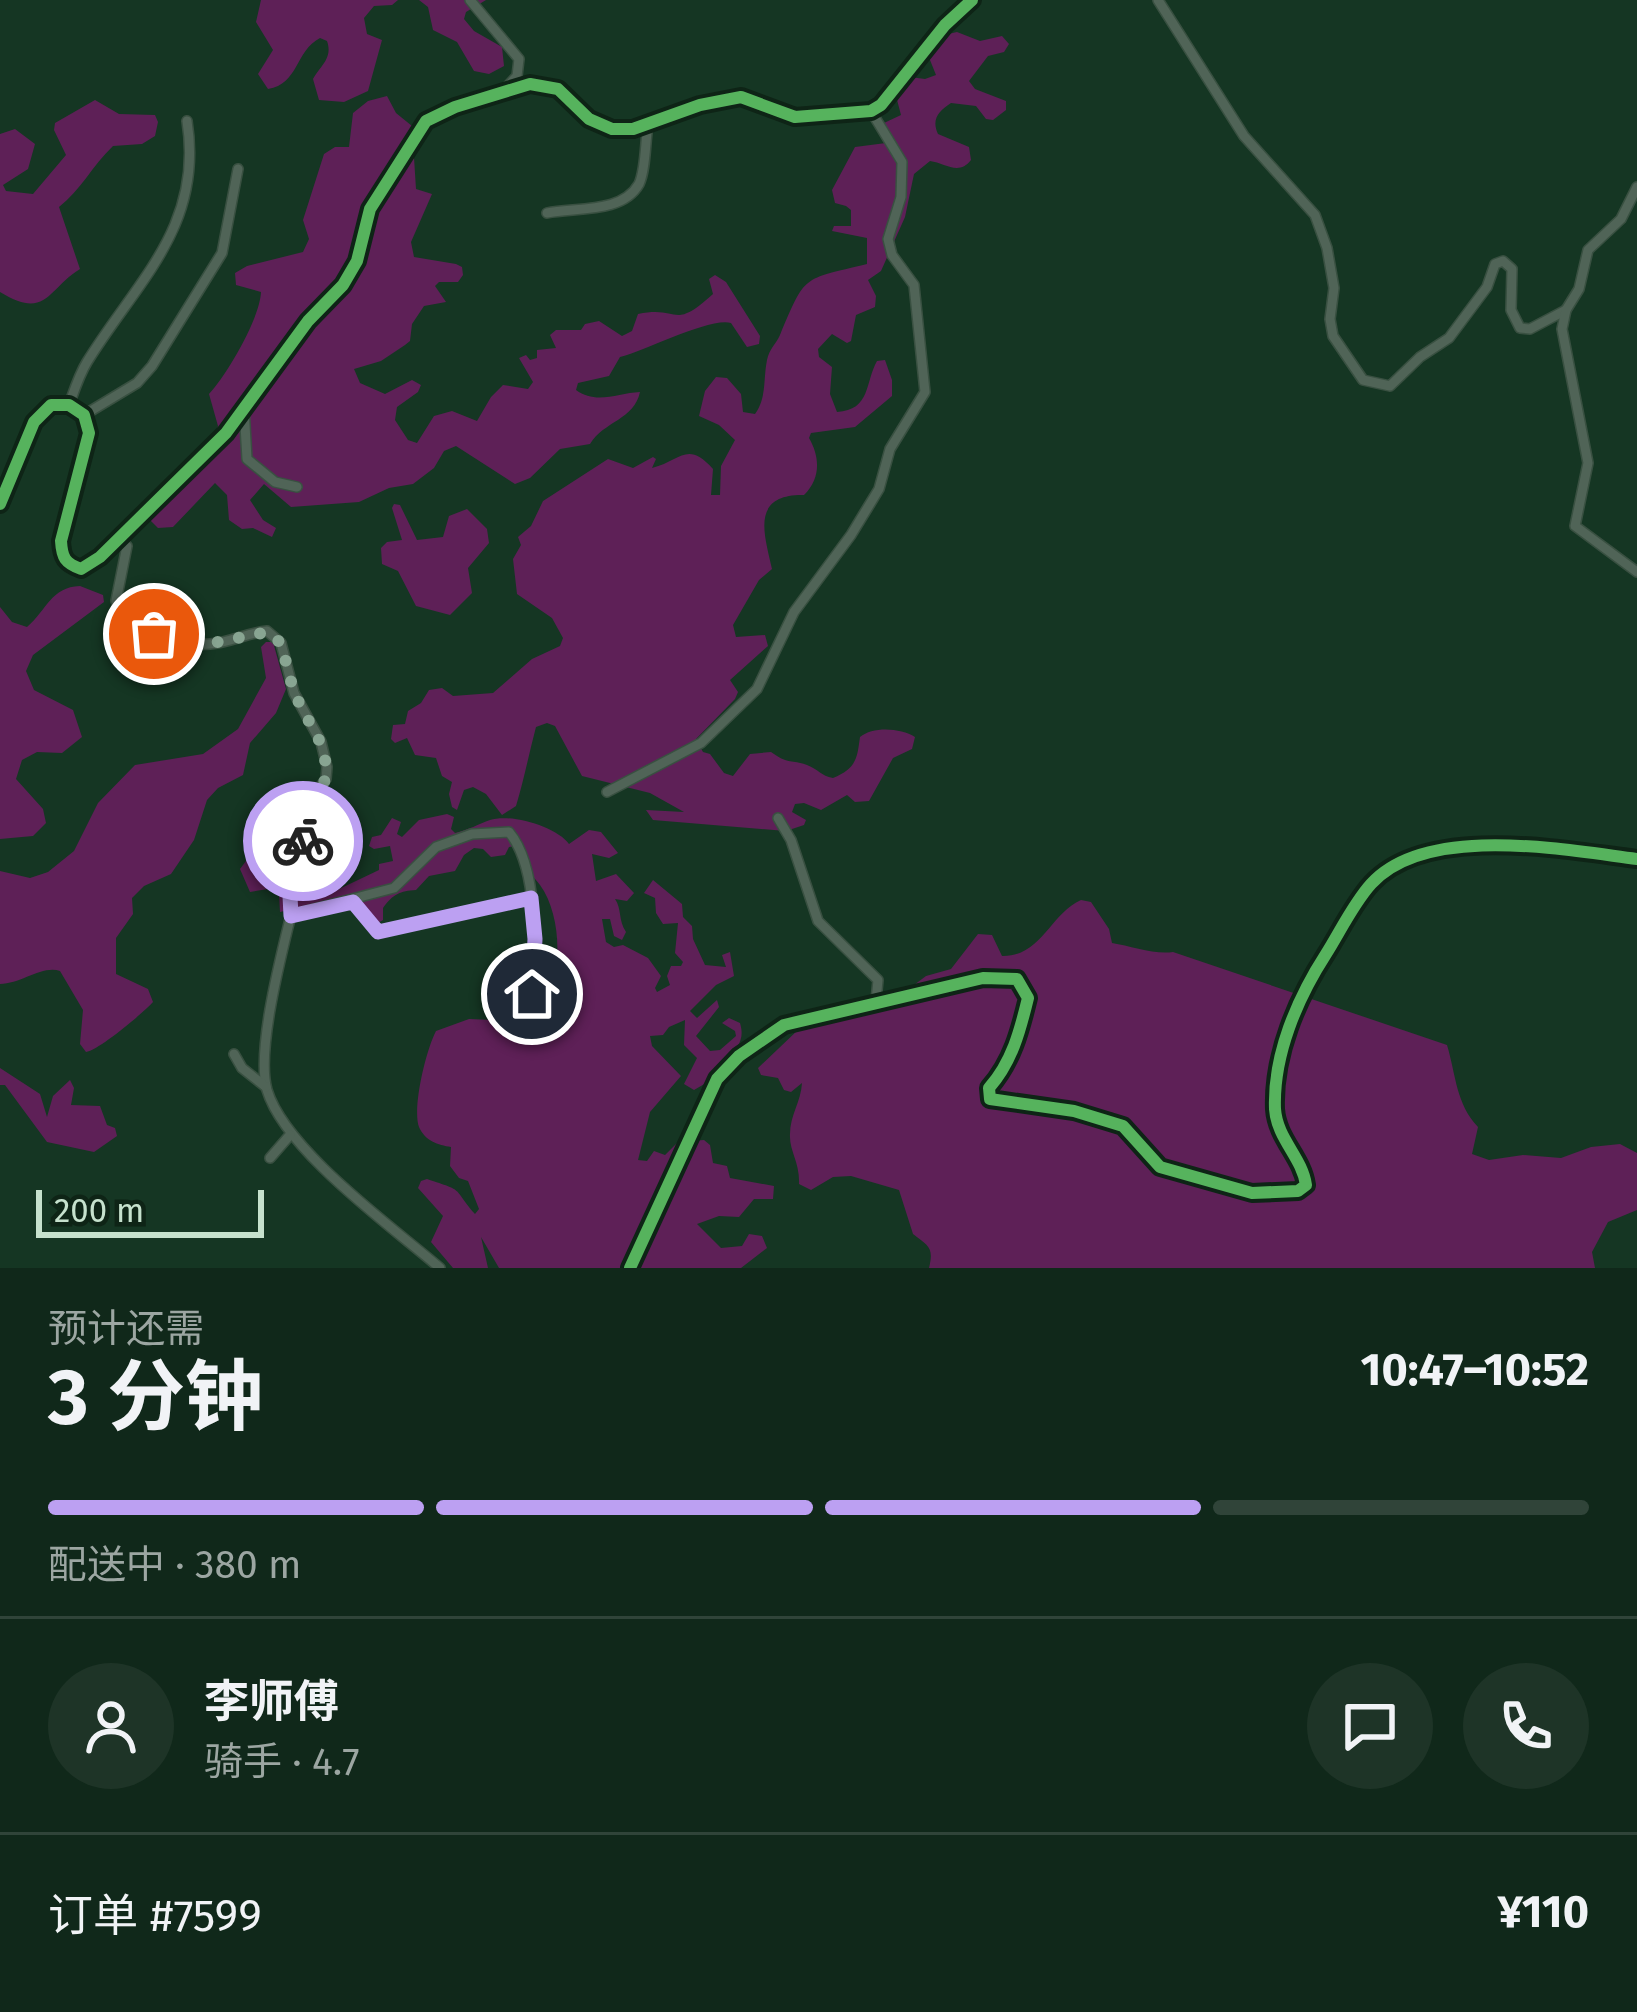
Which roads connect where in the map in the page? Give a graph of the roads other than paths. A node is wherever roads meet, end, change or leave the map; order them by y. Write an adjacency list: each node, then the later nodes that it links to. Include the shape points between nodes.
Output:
1 (470, 0): 4 (street, via 519,59 517,76)
2 (972, 0): 5 (street)
3 (1162, 1): 11 (street, via 1244,136 1315,215 1334,288 1333,336 1363,380 1390,386 1449,338 1503,261 1512,269 1511,310 1520,328)
4 (501, 93): 7 (street, via 546,86 612,129); 13 (street, via 426,121 370,209 343,285)
5 (871, 111): 7 (street, via 796,117 741,97); 19 (street, via 902,162 888,239 914,285 925,392 890,449 879,489 794,612 757,688 701,742)
6 (187, 121): 12 (street, via 178,221 166,250 88,359)
7 (648, 125): 10 (street, via 640,183 625,199)
8 (238, 169): 14 (street, via 222,253 152,365)
9 (1637, 187): 11 (street, via 1621,219 1588,250)
10 (547, 213)
11 (1566, 310): 18 (street, via 1562,329 1588,464 1575,526)
12 (68, 405): 14 (street); 16 (street, via 51,406 34,422)
13 (244, 408): 15 (street, via 247,459 275,482); 17 (street, via 166,496)
14 (84, 415): 17 (street, via 89,433 62,555 81,569)
15 (297, 487)
16 (0, 504)
17 (117, 537): 24 (street, via 128,555 116,601 137,624 166,639 208,644 267,632 281,643 327,767 305,807)
18 (1637, 572)
19 (607, 792)
20 (778, 818): 26 (street, via 818,921 878,980)
21 (1637, 859): 26 (street, via 1495,842 1413,858 1372,882 1306,985 1280,1058 1275,1113 1305,1173 1298,1191 1252,1192 1160,1166 1123,1126 990,1099 1028,998 1017,979 983,978)
22 (531, 898): 23 (street, via 378,932); 23 (street, via 517,841 494,830 436,847 394,888); 25 (street)
23 (353, 902): 24 (street)
24 (291, 916): 28 (street)
25 (532, 994)
26 (876, 1001): 32 (street, via 784,1025 717,1078)
27 (234, 1054): 28 (street)
28 (266, 1087): 29 (street)
29 (290, 1136): 30 (street); 31 (street)
30 (270, 1158)
31 (440, 1268)
32 (630, 1268)

